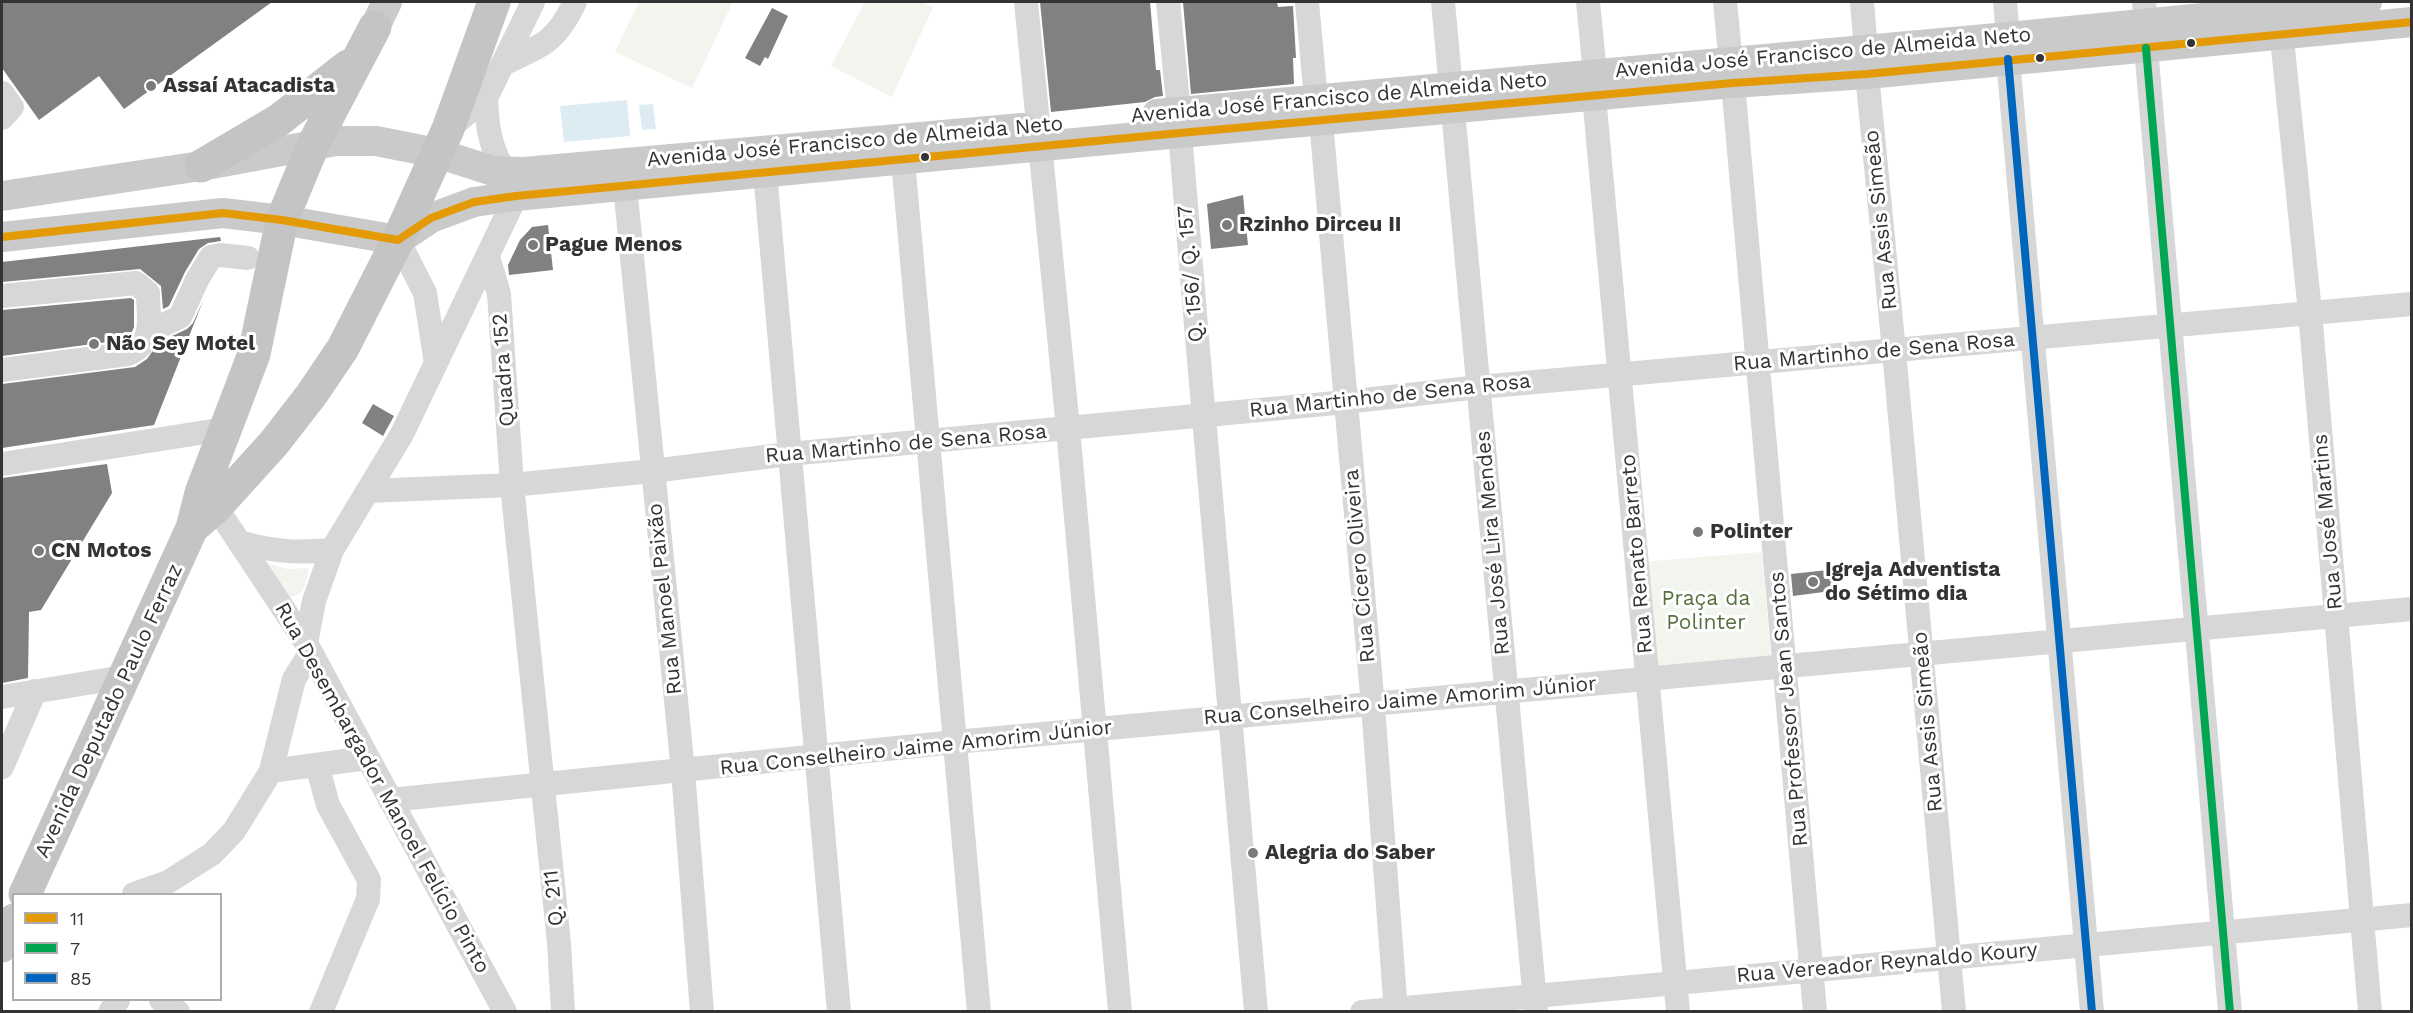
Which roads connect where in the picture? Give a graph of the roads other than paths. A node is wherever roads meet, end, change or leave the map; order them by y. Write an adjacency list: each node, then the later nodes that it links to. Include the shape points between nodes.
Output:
1 (494, 2): 29 (highway, Avenida Deputado Paulo Ferraz)
2 (533, 2): 19 (street)
3 (575, 2): 19 (street, via 555,35)
4 (1026, 2): 28 (street)
5 (1168, 2): 27 (street, Q. 156/ Q. 157)
6 (1307, 2): 25 (street, Rua Cícero Oliveira)
7 (1443, 2): 24 (street, Rua José Lira Mendes)
8 (1588, 2): 21 (street, Rua Renato Barreto)
9 (1725, 2): 20 (street, Rua Professor Jean Santos)
10 (1862, 2): 18 (street, Rua Assis Simeão)
11 (2005, 2): 17 (street)
12 (2367, 2): 13 (main road, Avenida José Francisco de Almeida Neto)
13 (2280, 15): 14 (main road, Avenida José Francisco de Almeida Neto); 15 (main road, Avenida José Francisco de Almeida Neto); 44 (street, Rua José Martins)
14 (2412, 22)
15 (2145, 24): 17 (main road, Avenida José Francisco de Almeida Neto); 45 (street)
16 (375, 28): 30 (highway, Avenida Deputado Paulo Ferraz); 32 (highway, via 279,120)
17 (2008, 48): 18 (main road, Avenida José Francisco de Almeida Neto); 47 (street)
18 (1866, 62): 20 (main road, Avenida José Francisco de Almeida Neto); 48 (street, Rua Assis Simeão)
19 (505, 63): 23 (street)
20 (1732, 73): 21 (main road, Avenida José Francisco de Almeida Neto); 50 (street, Rua Professor Jean Santos)
21 (1595, 85): 24 (main road, Avenida José Francisco de Almeida Neto); 52 (street, Rua Renato Barreto)
22 (2, 93): 26 (street, via 12,107)
23 (486, 98): 29 (street); 34 (street, via 492,147)
24 (1453, 98): 25 (main road, Avenida José Francisco de Almeida Neto); 53 (street, Rua José Lira Mendes)
25 (1319, 110): 27 (main road, Avenida José Francisco de Almeida Neto); 54 (street, Rua Cícero Oliveira)
26 (2, 118)
27 (1179, 122): 28 (main road, Avenida José Francisco de Almeida Neto); 55 (street, Q. 156/ Q. 157)
28 (1038, 136): 31 (main road, Avenida José Francisco de Almeida Neto); 34 (main road, Avenida José Francisco de Almeida Neto); 56 (street)
29 (443, 141): 30 (main road, Avenida José Francisco de Almeida Neto); 34 (main road, Avenida José Francisco de Almeida Neto); 39 (highway, Avenida Deputado Paulo Ferraz)
30 (314, 143): 32 (main road, Avenida José Francisco de Almeida Neto); 37 (highway, Avenida Deputado Paulo Ferraz)
31 (903, 160): 33 (main road, Avenida José Francisco de Almeida Neto); 58 (street)
32 (201, 166): 36 (main road, Avenida José Francisco de Almeida Neto)
33 (765, 172): 35 (main road, Avenida José Francisco de Almeida Neto); 59 (street)
34 (511, 184): 35 (main road, Avenida José Francisco de Almeida Neto); 39 (main road, Avenida José Francisco de Almeida Neto, via 431,218); 40 (street)
35 (625, 186): 61 (street, Rua Manoel Paixão)
36 (2, 196)
37 (282, 220): 38 (main road, via 210,213); 39 (main road); 57 (highway, Avenida Deputado Paulo Ferraz, via 254,354)
38 (2, 237)
39 (398, 240): 49 (street, via 425,293); 64 (highway, Avenida Deputado Paulo Ferraz, via 343,348 312,394 274,443)
40 (488, 257): 49 (street); 62 (street, Quadra 152, via 499,294)
41 (248, 258): 46 (street, via 211,257 180,317)
42 (2, 296): 46 (street, via 136,283 148,293)
43 (2412, 304): 44 (street, Rua Martinho de Sena Rosa)
44 (2310, 312): 45 (street, Rua Martinho de Sena Rosa); 68 (street, Rua José Martins)
45 (2170, 326): 47 (street, Rua Martinho de Sena Rosa); 69 (street)
46 (148, 332): 51 (street, via 143,346 128,354)
47 (2032, 338): 48 (street, Rua Martinho de Sena Rosa); 70 (street)
48 (1894, 351): 50 (street, Rua Martinho de Sena Rosa); 72 (street, Rua Assis Simeão)
49 (436, 363): 63 (street, via 402,434)
50 (1758, 363): 52 (street, Rua Martinho de Sena Rosa); 73 (street, Rua Professor Jean Santos)
51 (2, 370)
52 (1621, 374): 53 (street, Rua Martinho de Sena Rosa); 75 (street, Rua Renato Barreto)
53 (1479, 387): 54 (street, Rua Martinho de Sena Rosa); 77 (street, Rua José Lira Mendes)
54 (1346, 402): 55 (street, Rua Martinho de Sena Rosa); 79 (street, Rua Cícero Oliveira)
55 (1203, 415): 56 (street, Rua Martinho de Sena Rosa); 80 (street, Q. 156/ Q. 157)
56 (1068, 428): 58 (street, Rua Martinho de Sena Rosa); 81 (street)
57 (225, 429): 60 (street); 64 (highway, Avenida Deputado Paulo Ferraz, via 201,493)
58 (928, 440): 59 (street, Rua Martinho de Sena Rosa); 82 (street)
59 (789, 454): 61 (street, Rua Martinho de Sena Rosa); 83 (street)
60 (2, 464)
61 (652, 471): 62 (street, Rua Martinho de Sena Rosa); 88 (street, Rua Manoel Paixão)
62 (512, 485): 63 (street, Rua Martinho de Sena Rosa); 89 (street, Quadra 152)
63 (368, 491): 66 (street)
64 (204, 517): 65 (street, Rua Desembargador Manoel Felício Pinto); 74 (highway, Avenida Deputado Paulo Ferraz)
65 (239, 542): 66 (street, via 269,551); 71 (street, Rua Desembargador Manoel Felício Pinto)
66 (332, 550): 71 (street, via 314,601)
67 (2412, 609): 68 (street, Rua Conselheiro Jaime Amorim Júnior)
68 (2336, 616): 69 (street, Rua Conselheiro Jaime Amorim Júnior); 94 (street, Rua José Martins)
69 (2199, 629): 70 (street, Rua Conselheiro Jaime Amorim Júnior); 95 (street)
70 (2059, 641): 72 (street, Rua Conselheiro Jaime Amorim Júnior); 96 (street)
71 (308, 647): 84 (street, Rua Desembargador Manoel Felício Pinto); 87 (street, via 294,679)
72 (1922, 654): 73 (street, Rua Conselheiro Jaime Amorim Júnior); 97 (street, Rua Assis Simeão)
73 (1785, 667): 75 (street, Rua Conselheiro Jaime Amorim Júnior); 98 (street, Rua Professor Jean Santos)
74 (124, 677): 76 (street); 91 (highway, Avenida Deputado Paulo Ferraz)
75 (1648, 677): 77 (street, Rua Conselheiro Jaime Amorim Júnior); 99 (street, Rua Renato Barreto)
76 (35, 691): 78 (street); 86 (street)
77 (1507, 691): 79 (street, Rua Conselheiro Jaime Amorim Júnior); 101 (street, Rua José Lira Mendes)
78 (2, 697)
79 (1373, 706): 80 (street, Rua Conselheiro Jaime Amorim Júnior); 102 (street, Rua Cícero Oliveira)
80 (1233, 717): 81 (street, Rua Conselheiro Jaime Amorim Júnior); 111 (street, Q. 156/ Q. 157)
81 (1095, 730): 82 (street, Rua Conselheiro Jaime Amorim Júnior); 110 (street)
82 (955, 742): 83 (street, Rua Conselheiro Jaime Amorim Júnior); 109 (street)
83 (818, 756): 88 (street, Rua Conselheiro Jaime Amorim Júnior); 108 (street)
84 (367, 758): 85 (street); 90 (street, Rua Desembargador Manoel Felício Pinto)
85 (317, 765): 87 (street); 104 (street, via 328,806 369,880 368,898)
86 (2, 767)
87 (271, 771): 92 (street, via 234,831 212,854 168,882)
88 (683, 771): 89 (street, Rua Conselheiro Jaime Amorim Júnior); 107 (street, Rua Manoel Paixão)
89 (542, 785): 90 (street, Rua Conselheiro Jaime Amorim Júnior); 106 (street, Q. 211)
90 (390, 800): 105 (street, Rua Desembargador Manoel Felício Pinto)
91 (25, 893)
92 (138, 893)
93 (2412, 915): 94 (street, Rua Vereador Reynaldo Koury)
94 (2363, 919): 95 (street, Rua Vereador Reynaldo Koury); 118 (street, Rua José Martins)
95 (2223, 932): 96 (street, Rua Vereador Reynaldo Koury); 117 (street)
96 (2086, 945): 97 (street, Rua Vereador Reynaldo Koury); 116 (street)
97 (1949, 957): 98 (street, Rua Vereador Reynaldo Koury); 115 (street, Rua Assis Simeão)
98 (1812, 970): 99 (street, Rua Vereador Reynaldo Koury); 114 (street, Rua Professor Jean Santos)
99 (1675, 983): 101 (street, Rua Vereador Reynaldo Koury); 113 (street, Rua Renato Barreto)
100 (164, 1001): 103 (street)
101 (1535, 1004): 102 (street, Rua Vereador Reynaldo Koury)
102 (1396, 1010): 112 (street, Rua Vereador Reynaldo Koury)
103 (178, 1011)
104 (321, 1011)
105 (505, 1011)
106 (563, 1011)
107 (702, 1011)
108 (839, 1011)
109 (979, 1011)
110 (1120, 1011)
111 (1256, 1011)
112 (1362, 1011)
113 (1678, 1011)
114 (1815, 1011)
115 (1954, 1011)
116 (2092, 1011)
117 (2230, 1011)
118 (2370, 1011)

